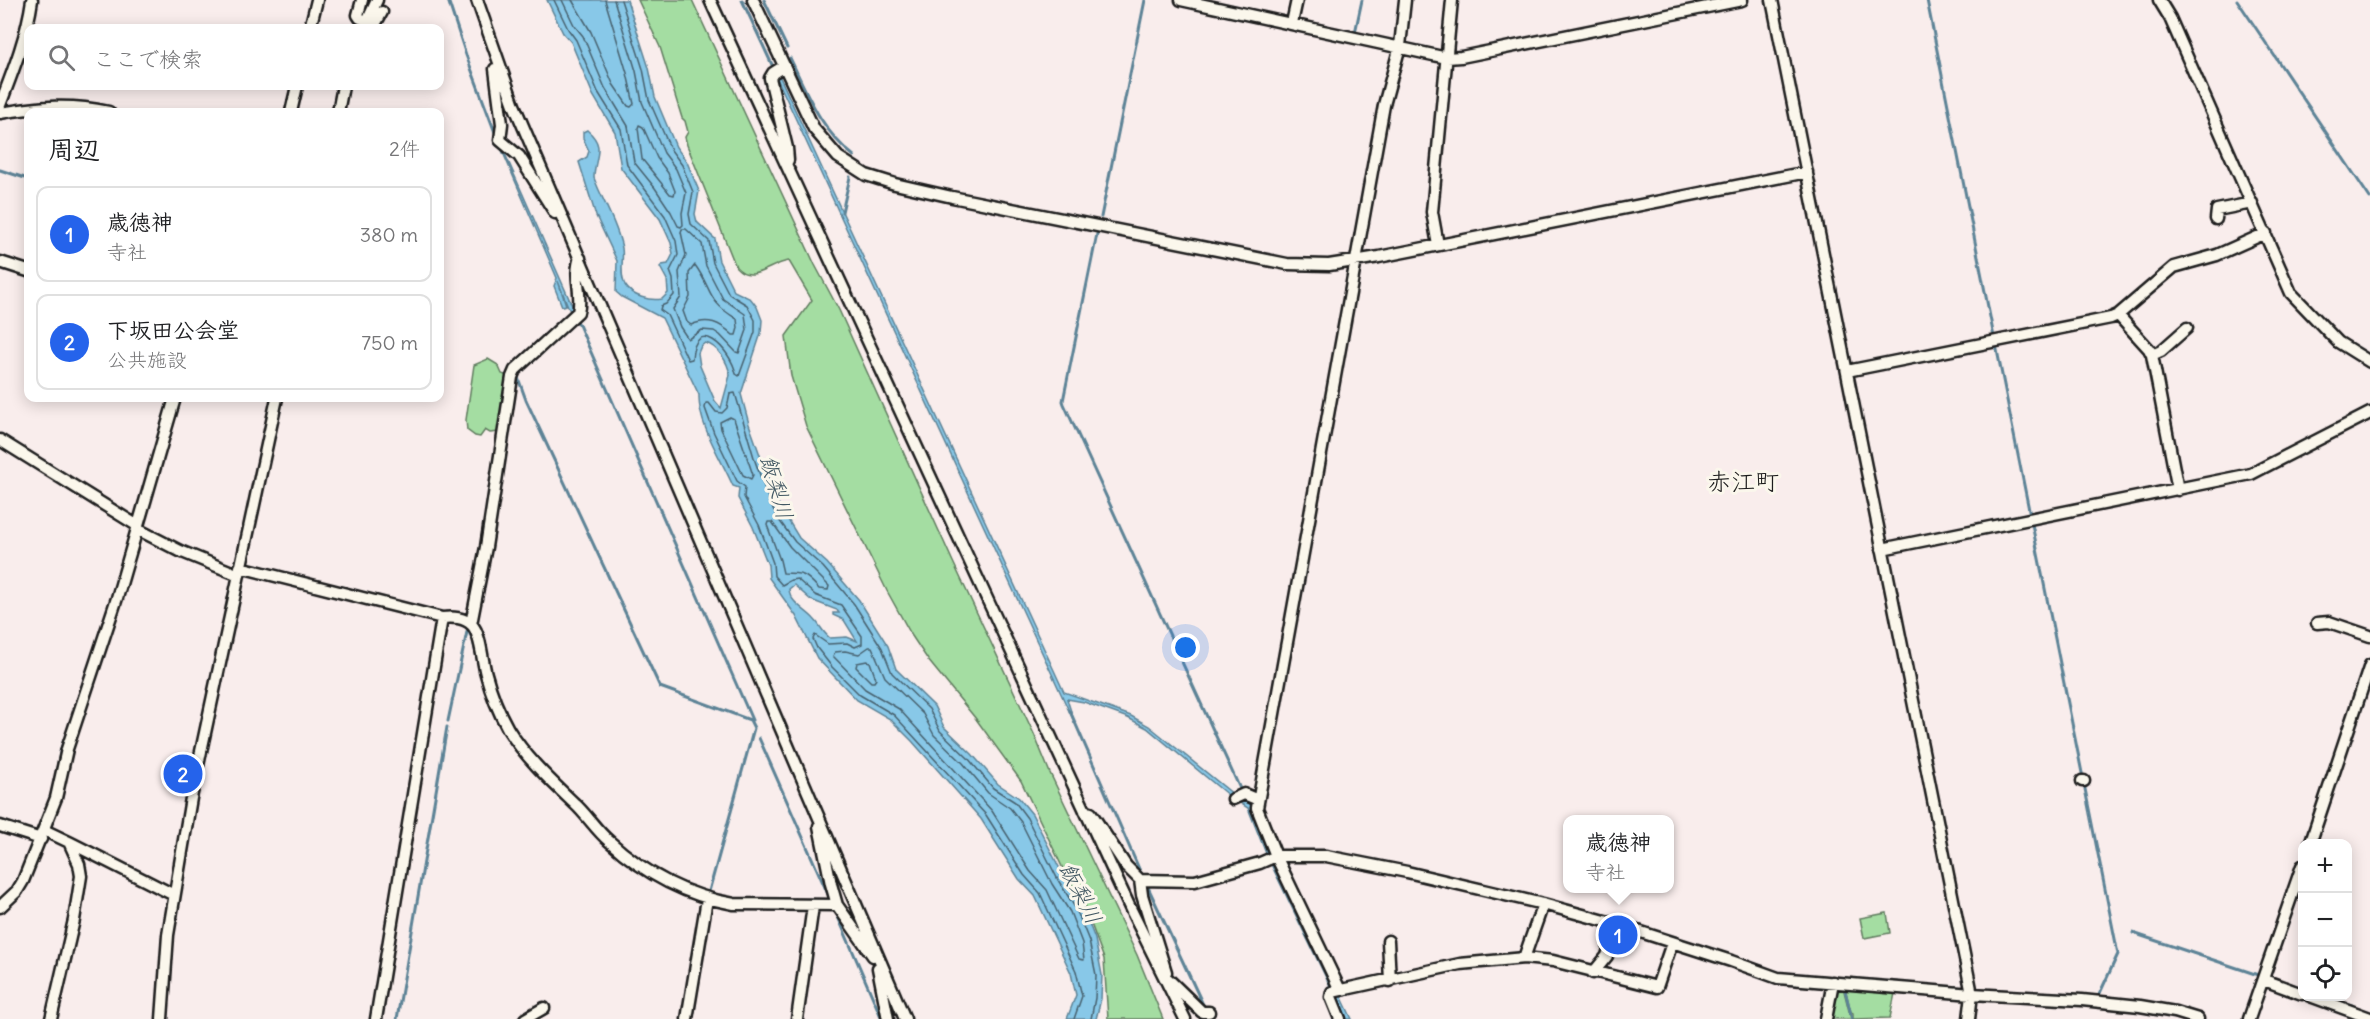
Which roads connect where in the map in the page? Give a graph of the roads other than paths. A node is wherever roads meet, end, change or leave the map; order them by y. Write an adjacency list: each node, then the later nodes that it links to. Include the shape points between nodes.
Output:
1 (32, 0): 17 (street)
2 (317, 0): 18 (street)
3 (362, 0): 19 (street, via 358,15)
4 (377, 0): 20 (street)
5 (477, 0): 25 (street)
6 (710, 0): 36 (street)
7 (753, 0): 26 (street)
8 (1181, 0): 16 (street)
9 (1297, 0): 16 (street)
10 (1405, 0): 23 (street)
11 (1452, 0): 24 (street)
12 (1742, 0): 24 (street)
13 (1772, 0): 37 (street)
14 (2159, 0): 38 (street)
15 (382, 12): 21 (street)
16 (1292, 23): 23 (street)
17 (28, 24)
18 (311, 24)
19 (366, 24)
20 (369, 24)
21 (370, 24)
22 (24, 36): 29 (street)
23 (1400, 46): 24 (street); 44 (street, via 1384,105)
24 (1447, 58): 42 (street, via 1432,212)
25 (498, 64): 39 (street); 39 (street, via 495,72 502,124 500,140 515,151 553,210)
26 (784, 66): 36 (street, via 770,78 787,148); 44 (street, via 822,140 845,163 880,180 1287,264)
27 (296, 90): 32 (street)
28 (342, 90): 33 (street)
29 (0, 105)
30 (38, 108): 31 (street)
31 (88, 108)
32 (292, 108)
33 (339, 108)
34 (24, 110): 35 (street)
35 (0, 113)
36 (785, 164): 67 (street)
37 (1807, 172): 42 (street); 51 (street)
38 (2252, 203): 40 (street, via 2217,210); 41 (street)
39 (560, 213): 43 (street)
40 (2216, 219)
41 (2266, 233): 47 (street, via 2217,255 2174,267); 50 (street, via 2291,292 2338,342)
42 (1438, 245): 44 (street)
43 (580, 258): 62 (street, via 578,312 512,377); 68 (street)
44 (1357, 260): 66 (street)
45 (0, 262): 46 (street)
46 (24, 270)
47 (2118, 315): 49 (street); 51 (street)
48 (2187, 328): 49 (street)
49 (2152, 355): 56 (street)
50 (2370, 362)
51 (1847, 371): 58 (street)
52 (174, 402): 57 (street)
53 (276, 402): 59 (street)
54 (2370, 413): 56 (street, via 2252,474)
55 (0, 440): 57 (street)
56 (2178, 490): 58 (street)
57 (138, 527): 59 (street, via 180,550); 70 (street, via 67,749 56,798)
58 (1882, 549): 94 (street)
59 (240, 571): 60 (street); 76 (street)
60 (442, 618): 62 (street, via 460,618); 101 (street)
61 (2317, 623): 63 (street, via 2329,622)
62 (471, 624): 77 (street, via 500,712 542,774 608,840 644,869)
63 (2370, 636)
64 (2370, 665): 71 (street)
65 (1239, 796): 66 (street)
66 (1258, 800): 73 (street, via 1258,813)
67 (1086, 812): 75 (street, via 1091,813 1126,866); 88 (street)
68 (820, 819): 79 (street, via 818,829); 86 (street)
69 (0, 826): 70 (street)
70 (40, 836): 72 (street); 81 (street, via 17,891)
71 (2311, 839)
72 (69, 842): 76 (street); 99 (street, via 81,876)
73 (1273, 858): 75 (street, via 1202,880); 78 (street, via 1326,856); 92 (street)
74 (2298, 878): 89 (street)
75 (1140, 880): 88 (street)
76 (174, 895): 100 (street)
77 (707, 899): 80 (street, via 734,904); 103 (street)
78 (1543, 904): 82 (street); 85 (street)
79 (837, 905): 80 (street); 86 (street, via 872,956)
80 (813, 906): 104 (street)
81 (0, 907)
82 (1616, 924): 84 (street); 87 (street, via 1607,956)
83 (1388, 941): 90 (street)
84 (1672, 943): 87 (street, via 1657,987); 91 (street, via 1778,978)
85 (1524, 958): 87 (street); 90 (street, via 1460,964)
86 (879, 959): 105 (street); 106 (street)
87 (1593, 973)
88 (1166, 979): 97 (street); 107 (street)
89 (2264, 980): 93 (street); 112 (street)
90 (1390, 981): 92 (street)
91 (1833, 982): 94 (street); 109 (street)
92 (1337, 990): 108 (street, via 1331,997)
93 (2298, 993)
94 (1972, 994): 110 (street); 111 (street, via 2140,1006)
95 (2324, 1001): 98 (street)
96 (544, 1008): 102 (street)
97 (1207, 1013)
98 (2370, 1018)
99 (51, 1019)
100 (162, 1019)
101 (376, 1019)
102 (525, 1019)
103 (687, 1019)
104 (797, 1019)
105 (888, 1019)
106 (905, 1019)
107 (1185, 1019)
108 (1341, 1019)
109 (1826, 1019)
110 (1969, 1019)
111 (2198, 1019)
112 (2249, 1019)

